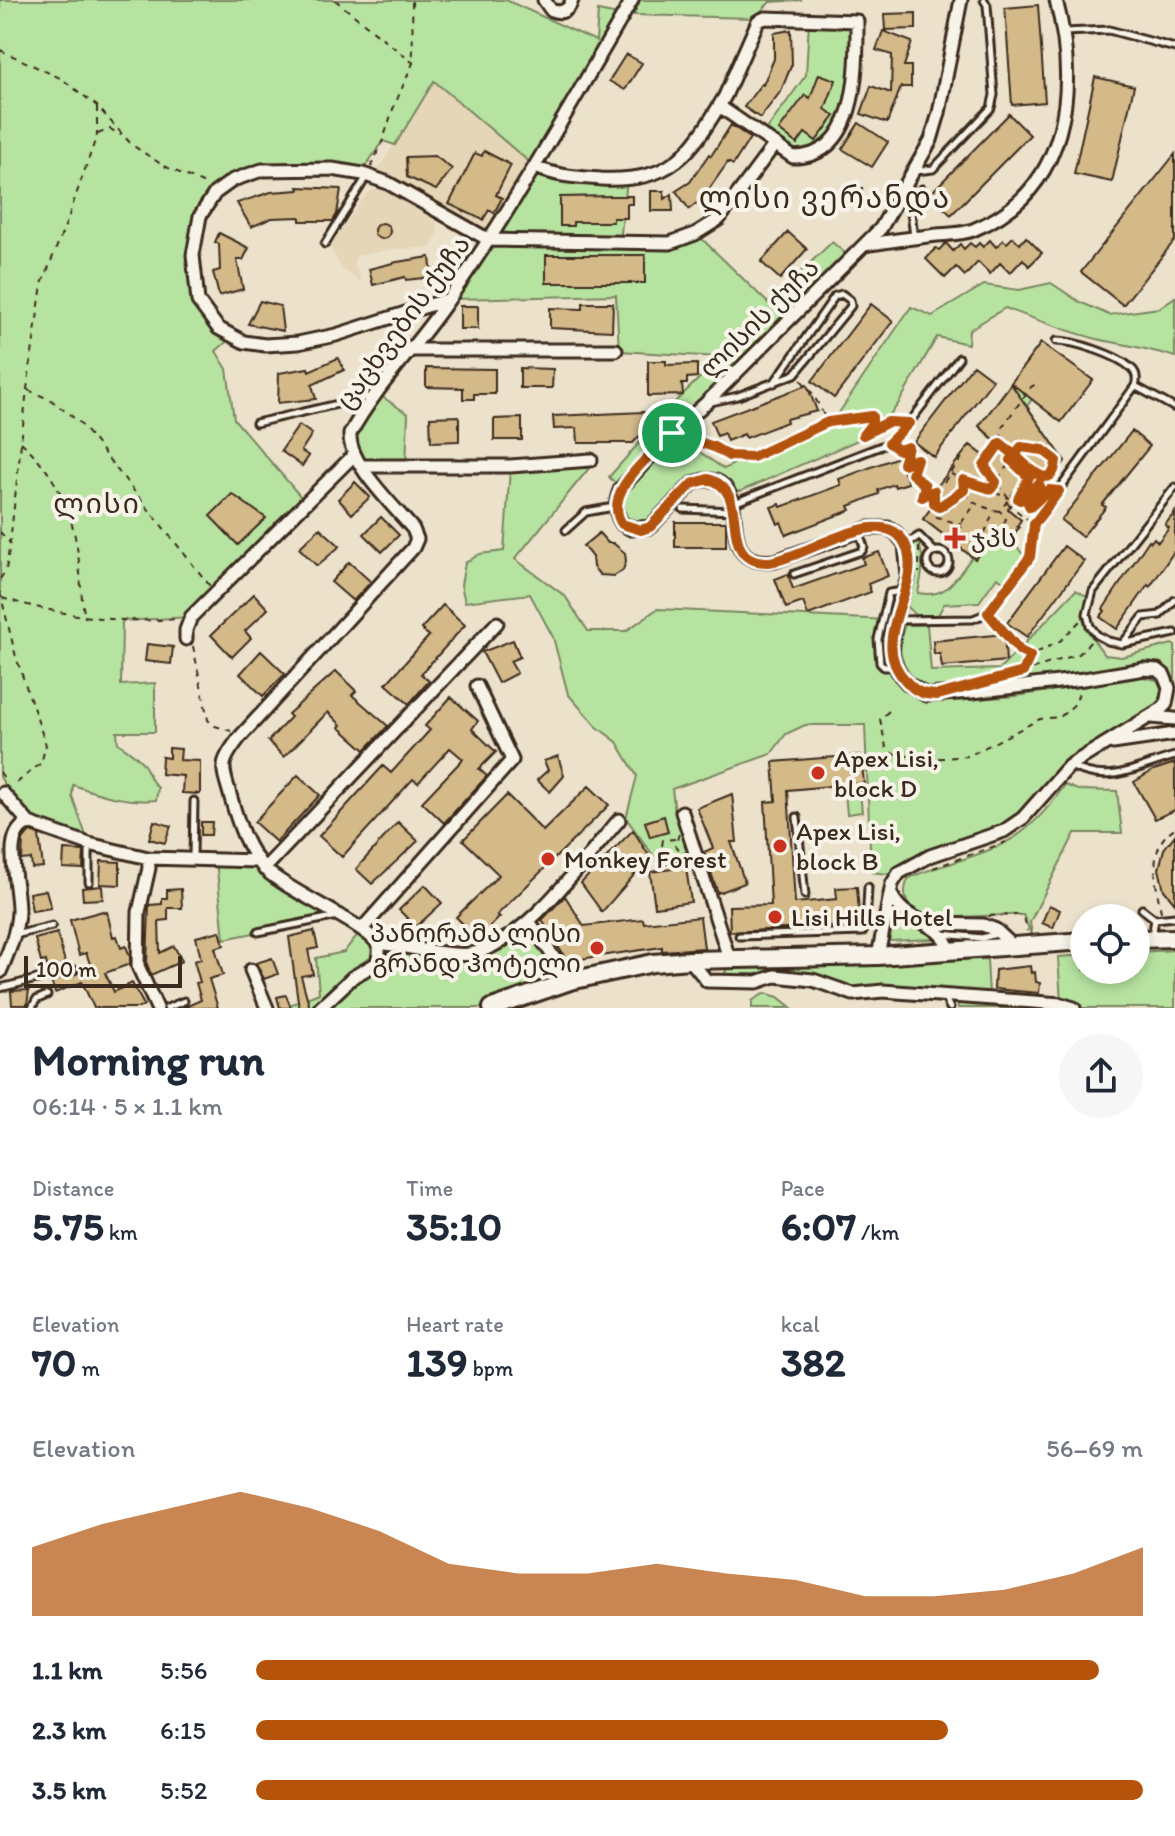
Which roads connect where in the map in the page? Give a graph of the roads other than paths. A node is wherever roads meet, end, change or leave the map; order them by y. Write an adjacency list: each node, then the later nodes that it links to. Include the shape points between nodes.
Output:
1 (544, 0): 2 (street, via 560,12)
2 (572, 0)
3 (632, 0): 11 (street, ცაცხვების ქუჩა)
4 (961, 0): 12 (street, ლისის ქუჩა, via 939,113)
5 (984, 0): 12 (lane, via 991,108 933,169)
6 (1056, 0): 7 (street)
7 (1064, 32): 8 (lane, via 1109,30); 15 (street, via 1066,95 1060,137 1044,172 1019,203 971,231)
8 (1175, 48)
9 (719, 106): 10 (street); 10 (street, via 758,21 857,21 856,82 831,142 807,157 793,157); 11 (street, via 682,157 663,171 627,180 558,176)
10 (775, 144): 16 (street, via 719,219 670,243)
11 (535, 167): 16 (street, ცაცხვების ქუჩა)
12 (914, 171): 18 (street, ლისის ქუჩა, via 881,228)
13 (368, 175): 16 (street); 17 (lane); 19 (street, via 332,169 262,170 215,193 200,216 193,255 198,301 208,316 244,342 298,343)
14 (922, 189): 15 (lane, via 910,203)
15 (914, 238): 18 (street)
16 (489, 240): 19 (street, ცაცხვების ქუჩა)
17 (325, 244)
18 (863, 245): 27 (street, ლისის ქუჩა)
19 (450, 298): 21 (street, ცაცხვების ქუჩა)
20 (1056, 341): 25 (lane, via 1079,343 1132,368)
21 (412, 350): 22 (street); 26 (street, ცაცხვების ქუჩა)
22 (616, 350)
23 (959, 358): 35 (lane, via 889,443)
24 (774, 383): 24 (lane, via 835,296 850,300 851,306 795,374); 27 (lane)
25 (1135, 386): 28 (lane); 44 (lane, via 1034,524 1030,557 988,613 973,619)
26 (378, 394): 29 (lane); 30 (street, ცაცხვების ქუჩა, via 350,434)
27 (706, 403): 34 (street, ლისის ქუჩა, via 621,488)
28 (1175, 408)
29 (256, 423)
30 (354, 455): 32 (street); 47 (street, via 191,617 186,630)
31 (591, 460): 32 (street)
32 (361, 466): 66 (street, via 417,539 223,761 237,817)
33 (1175, 487): 48 (lane, via 1093,591 1087,614 1090,626 1097,635)
34 (616, 507): 35 (street, via 622,524 641,530 692,484 708,479 726,488); 37 (lane, via 586,512)
35 (734, 507): 36 (lane); 38 (street, via 740,547 747,556 766,562)
36 (683, 509)
37 (566, 530)
38 (858, 531): 39 (street, via 888,528); 41 (lane, via 862,551)
39 (909, 542): 40 (lane, via 919,536); 42 (street)
40 (935, 552): 40 (lane, via 948,557 943,572 929,566)
41 (794, 574)
42 (904, 591): 44 (street); 49 (lane, via 889,593 878,639 880,663)
43 (1175, 600): 48 (lane, via 1160,615 1143,617)
44 (895, 620): 49 (street)
45 (497, 623): 66 (street)
46 (1175, 633): 48 (lane)
47 (190, 643)
48 (1122, 644)
49 (895, 667): 51 (street, via 926,695 1158,670 1167,681 1169,696)
50 (477, 686): 79 (street, via 512,760)
51 (1151, 717): 52 (street); 54 (street)
52 (1175, 719)
53 (1173, 732): 54 (street)
54 (1105, 745): 56 (street)
55 (1175, 756): 56 (lane, via 1117,774 1091,776)
56 (1069, 766): 70 (street, via 1023,818 983,840 910,865 892,884)
57 (4, 791): 62 (street)
58 (194, 801): 65 (lane)
59 (682, 812): 90 (street)
60 (797, 817): 69 (lane)
61 (619, 820): 76 (street)
62 (29, 823): 63 (street); 81 (street, via 9,835 18,912)
63 (89, 844): 64 (street); 67 (lane)
64 (148, 858): 65 (street); 101 (street, via 138,966)
65 (193, 859): 66 (street)
66 (261, 865): 72 (street)
67 (89, 882)
68 (868, 887): 82 (lane, via 863,932)
69 (805, 895)
70 (892, 896): 74 (street); 89 (street)
71 (1150, 915): 75 (lane)
72 (338, 916): 79 (street); 80 (lane)
73 (1175, 917): 75 (lane)
74 (914, 918): 84 (street, via 931,924 983,925); 86 (street)
75 (1155, 919): 78 (lane)
76 (529, 921): 88 (street, via 498,946 467,955); 95 (street)
77 (52, 926): 81 (lane)
78 (1150, 928)
79 (362, 929): 88 (street)
80 (258, 932)
81 (15, 935): 94 (street)
82 (739, 936)
83 (1175, 938): 85 (main road)
84 (1005, 939): 86 (main road); 87 (main road)
85 (1150, 939)
86 (945, 942): 89 (main road)
87 (1070, 942)
88 (378, 943): 104 (street, via 377,963)
89 (878, 956): 90 (main road)
90 (729, 958): 91 (main road)
91 (690, 960): 95 (main road); 98 (street, via 707,981 757,982 775,976 813,980 853,994)
92 (74, 970): 96 (lane)
93 (251, 970): 103 (street)
94 (0, 972)
95 (570, 981): 105 (main road)
96 (0, 988)
97 (47, 995): 100 (lane)
98 (943, 995): 106 (lane); 107 (street)
99 (184, 1001): 102 (lane)
100 (32, 1008)
101 (157, 1008)
102 (167, 1008)
103 (267, 1008)
104 (320, 1008)
105 (492, 1008)
106 (950, 1008)
107 (1074, 1008)

